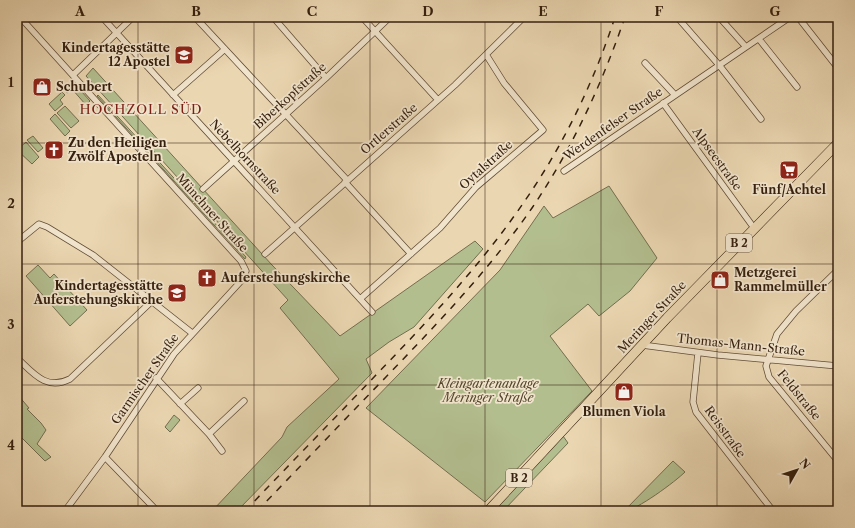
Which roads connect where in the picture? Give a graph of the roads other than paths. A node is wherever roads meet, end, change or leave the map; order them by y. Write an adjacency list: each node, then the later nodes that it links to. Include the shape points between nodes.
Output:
1 (20, 17): 23 (street, Münchner Straße)
2 (102, 17): 15 (street, Nebelhornstraße)
3 (134, 17): 15 (street)
4 (195, 17): 18 (street)
5 (273, 17): 24 (street)
6 (362, 17): 14 (street)
7 (390, 17): 14 (street, Biberkopfstraße)
8 (514, 17): 13 (street)
9 (677, 17): 21 (street)
10 (719, 17): 17 (street)
11 (790, 17): 16 (street, Werdenfelser Straße)
12 (798, 17): 22 (street)
13 (522, 19): 19 (street, Ortlerstraße)
14 (376, 32): 24 (street, Biberkopfstraße); 28 (street)
15 (116, 33): 23 (street); 26 (street, Nebelhornstraße)
16 (759, 38): 17 (street, Werdenfelser Straße); 25 (street)
17 (746, 46): 21 (street, Werdenfelser Straße)
18 (225, 50): 26 (street); 30 (street)
19 (487, 56): 28 (street, Ortlerstraße); 41 (street, Oytalstraße, via 504,83 543,130 476,187 440,228)
20 (644, 63): 27 (street, Werdenfelser Straße)
21 (719, 65): 27 (street, Werdenfelser Straße); 31 (street)
22 (838, 68)
23 (73, 74): 42 (street, Münchner Straße)
24 (326, 78): 30 (street, Biberkopfstraße)
25 (797, 87)
26 (173, 95): 33 (street, Nebelhornstraße)
27 (675, 95): 29 (street, Werdenfelser Straße)
28 (438, 100): 35 (street, Ortlerstraße)
29 (663, 103): 34 (street, Werdenfelser Straße); 38 (street, Alpseestraße)
30 (285, 115): 33 (street, Biberkopfstraße); 35 (street)
31 (761, 119)
32 (838, 143): 38 (main road, Meringer Straße / B 2)
33 (234, 160): 36 (street, Biberkopfstraße); 37 (street, Nebelhornstraße)
34 (564, 171)
35 (346, 181): 37 (street, Ortlerstraße); 41 (street)
36 (203, 189)
37 (296, 228): 40 (street, Ortlerstraße); 44 (street, Nebelhornstraße)
38 (754, 228): 48 (main road, Meringer Straße / B 2)
39 (17, 242): 45 (street, via 34,227 44,225 93,256)
40 (265, 254)
41 (411, 254): 44 (street, Oytalstraße)
42 (244, 264): 47 (street, Garmischer Straße, via 246,271 242,280)
43 (838, 270): 51 (street, via 796,310 777,334)
44 (360, 298): 46 (street, Nebelhornstraße)
45 (152, 301): 47 (street); 50 (street, via 70,379 62,383 52,384 42,380)
46 (372, 312)
47 (192, 333): 53 (street, Garmischer Straße)
48 (642, 345): 49 (street, Thomas-Mann-Straße); 65 (main road, Meringer Straße / B 2)
49 (698, 353): 51 (street, Thomas-Mann-Straße); 66 (street, Reisstraße, via 693,402 696,412)
50 (17, 358)
51 (768, 359): 52 (street, Thomas-Mann-Straße); 60 (street, Feldstraße, via 766,370 769,377)
52 (838, 366)
53 (156, 378): 56 (street); 59 (street, Garmischer Straße)
54 (198, 388): 56 (street)
55 (244, 401): 57 (street)
56 (180, 404): 57 (street)
57 (210, 434): 58 (street)
58 (222, 450)
59 (105, 457): 63 (street, Garmischer Straße); 64 (street)
60 (838, 461)
61 (17, 508): 62 (street)
62 (20, 511)
63 (65, 511)
64 (156, 511)
65 (488, 511)
66 (773, 511)

